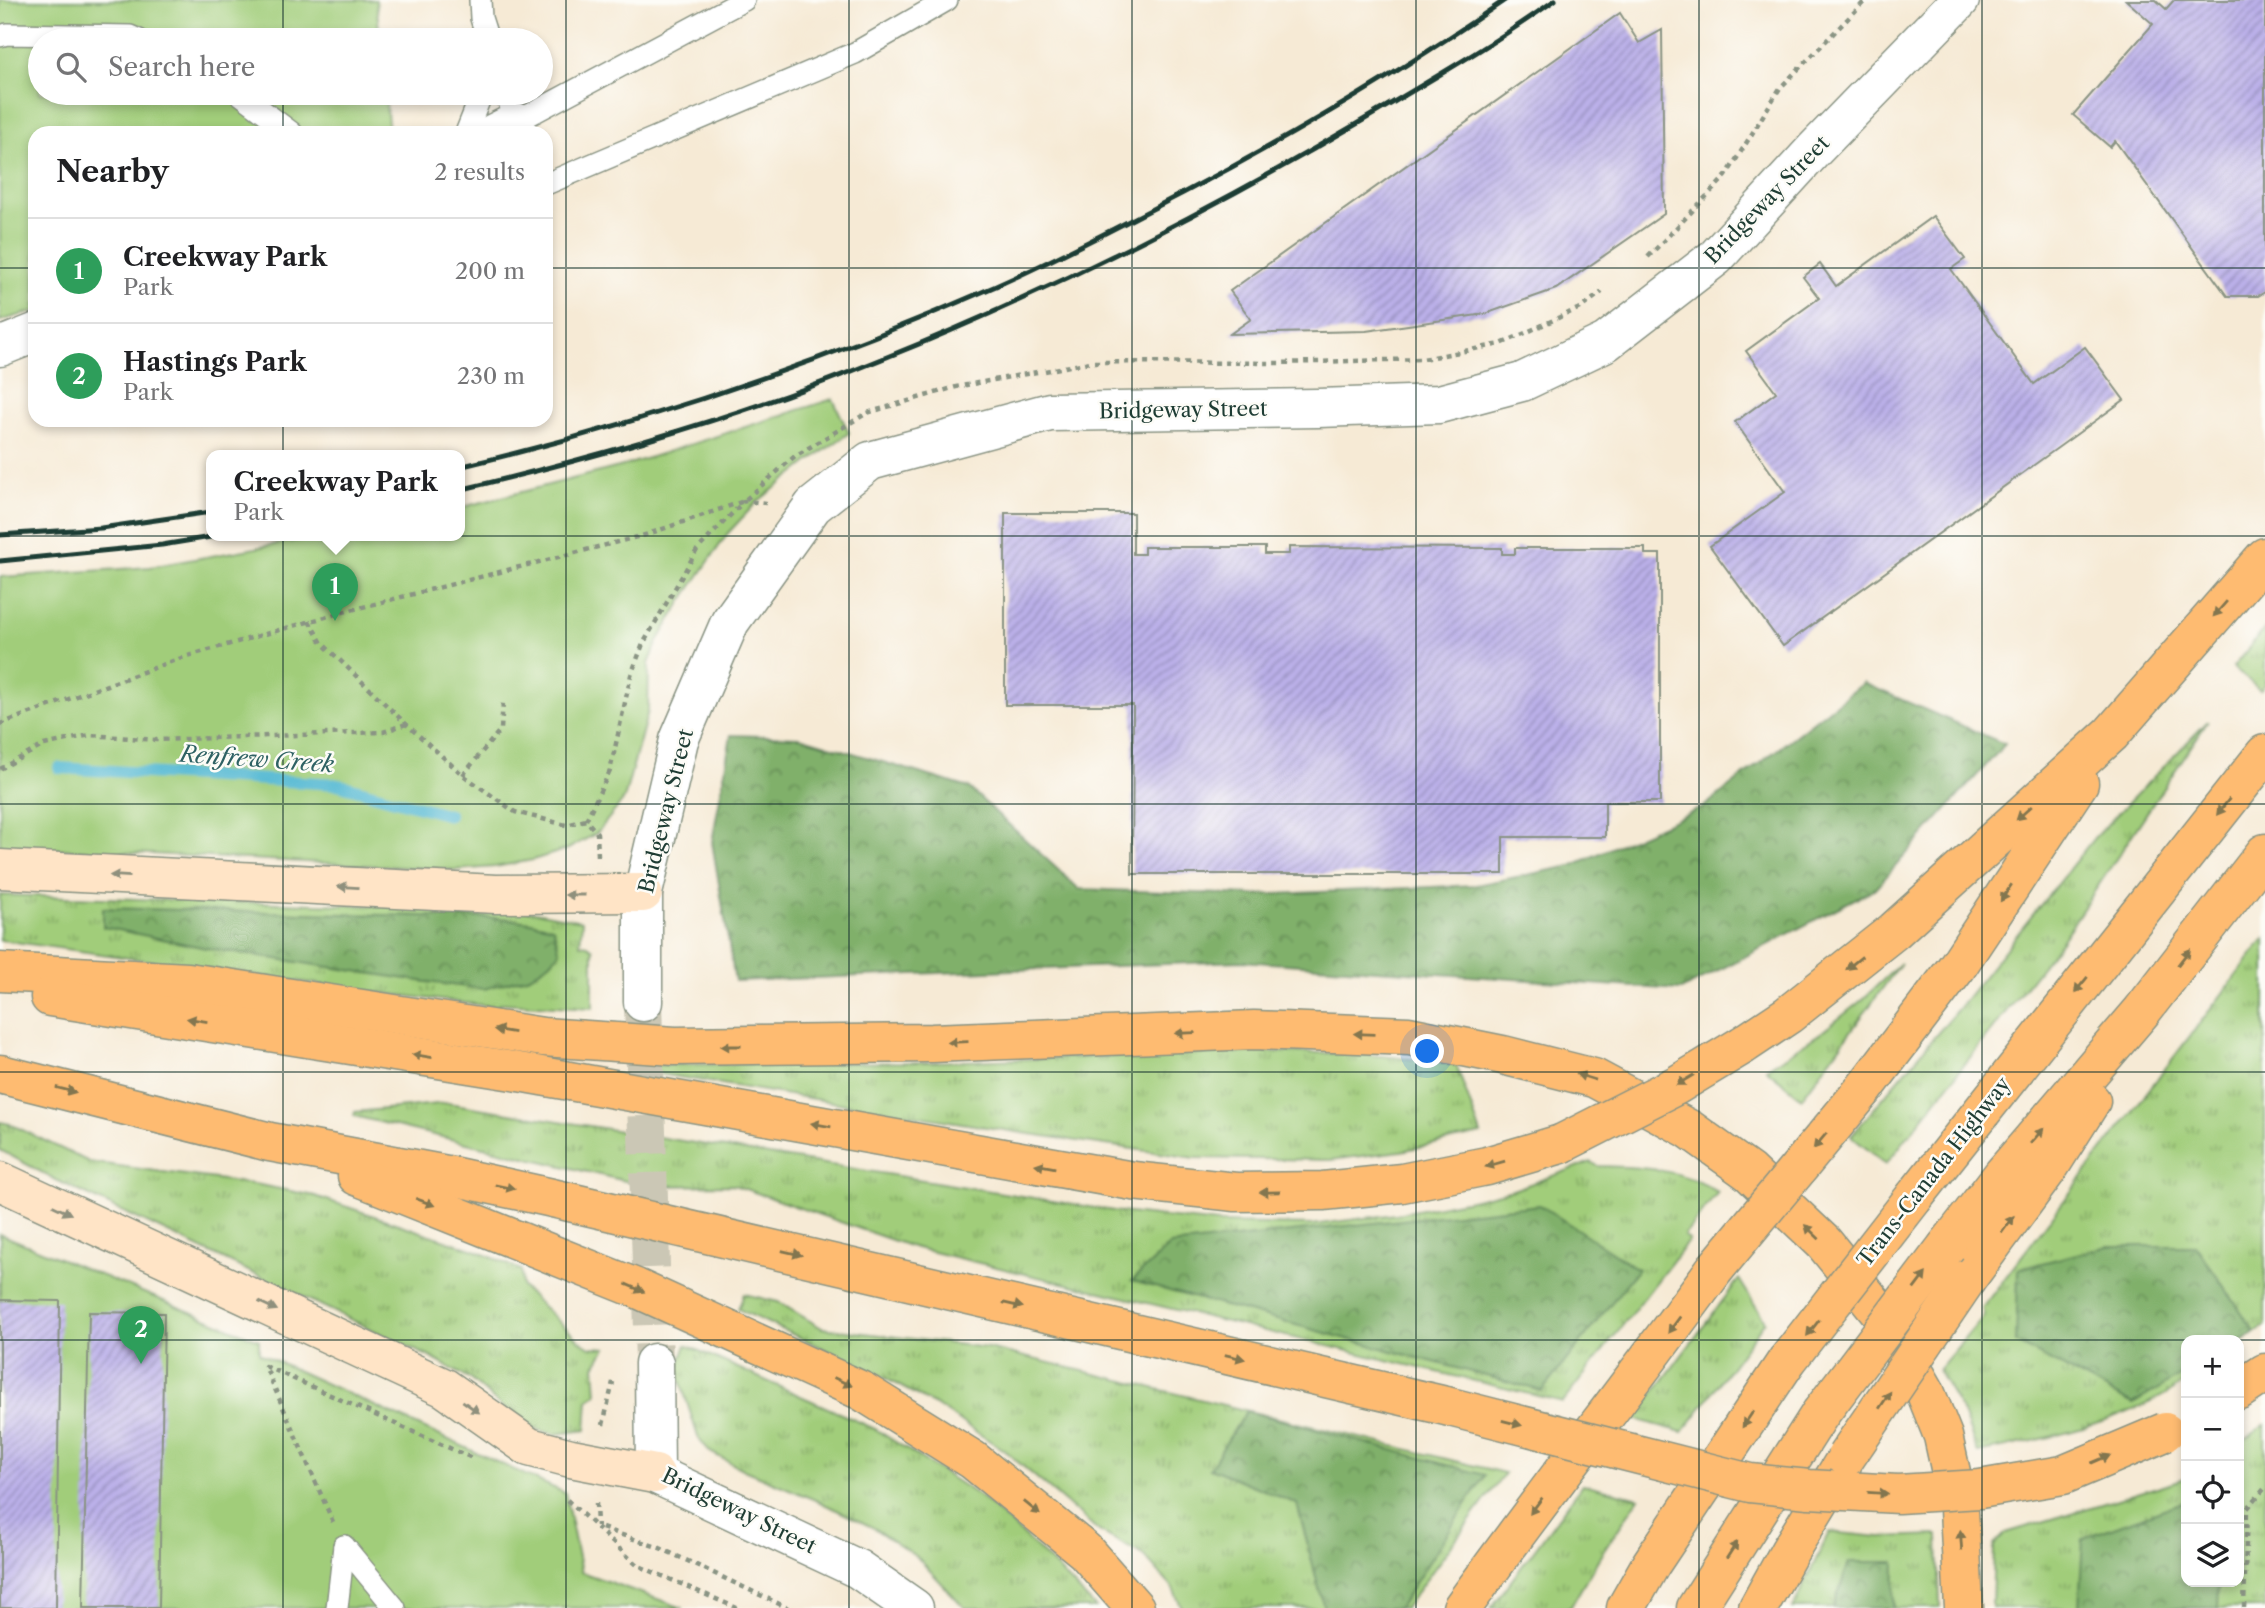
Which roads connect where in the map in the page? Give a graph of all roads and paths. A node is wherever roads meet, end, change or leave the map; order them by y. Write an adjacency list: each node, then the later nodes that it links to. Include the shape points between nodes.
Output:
1 (480, 0): 6 (lane)
2 (744, 0): 9 (lane)
3 (947, 0): 16 (lane, via 855,53)
4 (1866, 0): 17 (path, via 1780,88 1726,176)
5 (1960, 0): 20 (street, Bridgeway Street, via 1716,257 1606,342 1522,382 1439,404 1050,412 870,461)
6 (484, 28)
7 (28, 34): 8 (lane)
8 (0, 36)
9 (553, 93)
10 (255, 105): 14 (lane)
11 (477, 105): 15 (lane)
12 (528, 105): 13 (lane)
13 (505, 116)
14 (283, 126)
15 (469, 126)
16 (553, 181)
17 (1647, 258)
18 (1604, 290): 19 (path, via 1582,307 1501,344 1423,359 1090,362 956,387 867,413 796,456)
19 (744, 501): 20 (path); 22 (path, via 645,535); 30 (path, via 697,550 643,645 631,675 610,771)
20 (813, 506): 34 (street, Bridgeway Street, via 730,622 679,740)
21 (2265, 557): 26 (highway, one-way to 26)
22 (309, 621): 24 (path, via 184,657); 25 (path, via 322,643)
23 (503, 702): 29 (path, via 501,729)
24 (0, 724)
25 (406, 724): 28 (path, via 383,732 157,740 90,735 44,745); 29 (path)
26 (2111, 734): 36 (highway, one-way to 36, bridge, via 1894,931 1743,1045 1677,1086 1561,1144 1487,1166 1402,1183 1323,1191 1236,1192 1133,1181 527,1073); 61 (highway, one-way to 61, bridge, via 1957,967 1864,1089 1714,1270)
27 (2265, 754): 62 (highway, Trans-Canada Highway, one-way to 62, bridge, via 1786,1362)
28 (0, 769)
29 (463, 775): 30 (path, via 515,812 566,825)
30 (586, 820): 31 (path)
31 (597, 833)
32 (2265, 853): 38 (highway, one-way to 32)
33 (0, 869): 34 (main road, one-way to 33, via 496,894)
34 (643, 893): 37 (street, Bridgeway Street)
35 (0, 972): 65 (highway, one-way to 35, via 1959,1509 1943,1436 1925,1391 1880,1312 1824,1243 1749,1172 1689,1129 1594,1079 1409,1036 1254,1030 932,1043 675,1046 543,1037 188,982)
36 (0, 989)
37 (643, 1002)
38 (2142, 1011): 63 (highway, one-way to 38, bridge, via 1820,1414 2003,1174); 64 (highway, one-way to 38, bridge, via 1846,1457 2078,1125)
39 (0, 1074): 40 (highway, one-way to 40)
40 (270, 1142): 47 (highway, one-way to 47, bridge, via 548,1197 1446,1406 1751,1483 1898,1494 1980,1489 2063,1475); 60 (highway, one-way to 60, via 636,1288 862,1391 973,1460 1085,1551)
41 (0, 1181): 49 (main road, one-way to 49, via 445,1388 529,1447)
42 (654, 1363): 49 (street, Bridgeway Street)
43 (615, 1370): 46 (path)
44 (2265, 1373): 45 (highway)
45 (2244, 1387)
46 (604, 1418)
47 (2176, 1426)
48 (482, 1462): 54 (path, via 265,1366)
49 (655, 1474): 59 (street, Bridgeway Street, via 858,1569)
50 (2265, 1488): 66 (path, via 2247,1508)
51 (558, 1496): 53 (path)
52 (596, 1496): 53 (path)
53 (597, 1527): 57 (path, via 637,1565); 58 (path, via 660,1548)
54 (344, 1546): 55 (lane); 56 (lane)
55 (337, 1608)
56 (396, 1608)
57 (737, 1608)
58 (788, 1608)
59 (914, 1608)
60 (1135, 1608)
61 (1462, 1608)
62 (1626, 1608)
63 (1696, 1608)
64 (1758, 1608)
65 (1964, 1608)
66 (2244, 1608)

